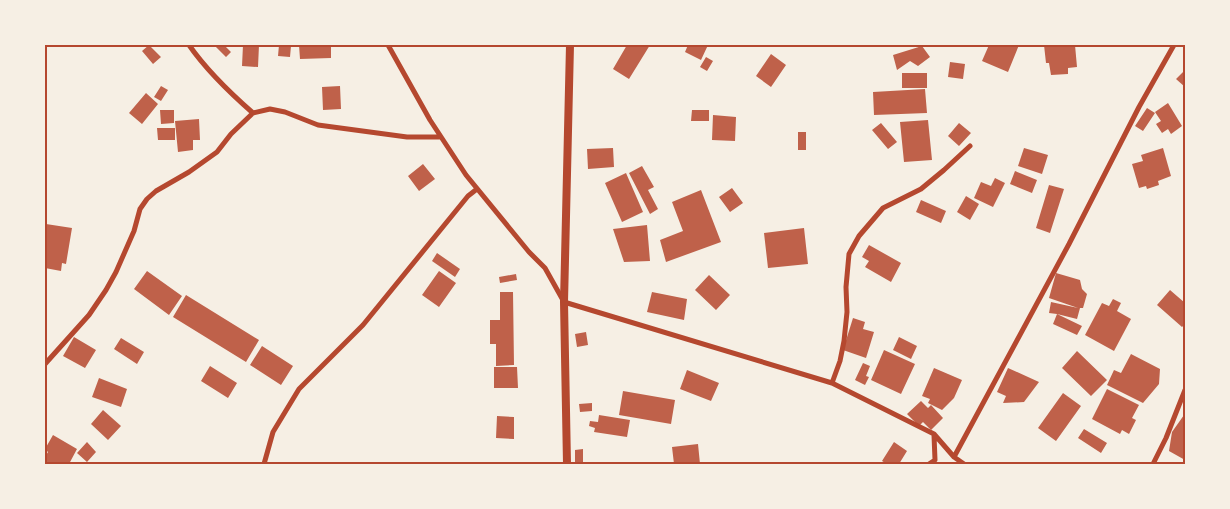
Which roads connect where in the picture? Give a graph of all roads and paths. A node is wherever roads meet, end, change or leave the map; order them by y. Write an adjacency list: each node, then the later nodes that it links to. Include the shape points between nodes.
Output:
1 (189, 45): 5 (street, via 203,66)
2 (388, 45): 6 (street)
3 (570, 45): 9 (main road)
4 (1174, 45): 14 (street)
5 (253, 113): 6 (street, via 270,109 318,125 406,137); 10 (street, via 217,152 147,199 106,290 89,315)
6 (441, 137): 8 (street)
7 (970, 146): 11 (street, via 921,189 883,208 859,236 849,254 844,340)
8 (477, 189): 9 (street, via 546,268); 15 (street, via 363,325 299,389 273,432)
9 (564, 302): 11 (street); 16 (main road)
10 (45, 364)
11 (832, 383): 13 (street)
12 (1185, 390): 19 (street)
13 (934, 434): 14 (street); 17 (street, via 936,460)
14 (954, 457): 18 (street)
15 (264, 464)
16 (567, 464)
17 (929, 464)
18 (964, 464)
19 (1153, 464)

